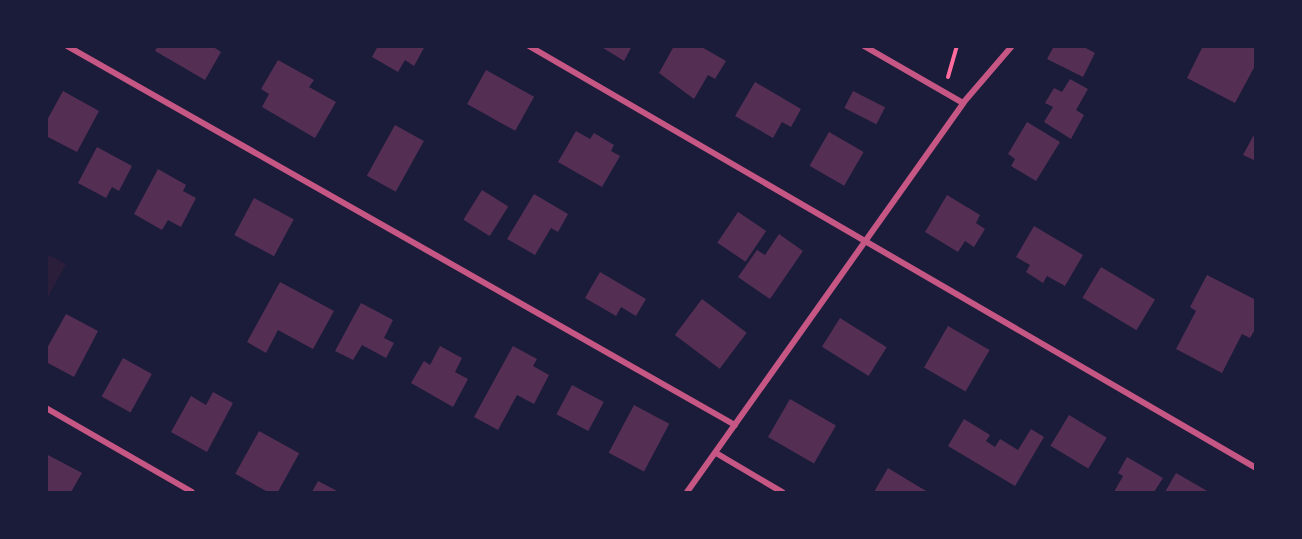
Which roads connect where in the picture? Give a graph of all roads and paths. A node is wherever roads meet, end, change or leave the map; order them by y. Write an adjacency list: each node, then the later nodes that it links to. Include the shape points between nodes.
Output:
1 (67, 46): 10 (street)
2 (529, 46): 8 (street)
3 (864, 46): 6 (street)
4 (957, 46): 6 (path)
5 (1012, 46): 7 (street)
6 (941, 91): 7 (street)
7 (963, 103): 8 (street)
8 (865, 240): 10 (street); 12 (street)
9 (46, 408): 13 (street)
10 (735, 425): 11 (street)
11 (716, 453): 14 (street); 15 (street)
12 (1256, 468)
13 (192, 492)
14 (687, 492)
15 (782, 492)

